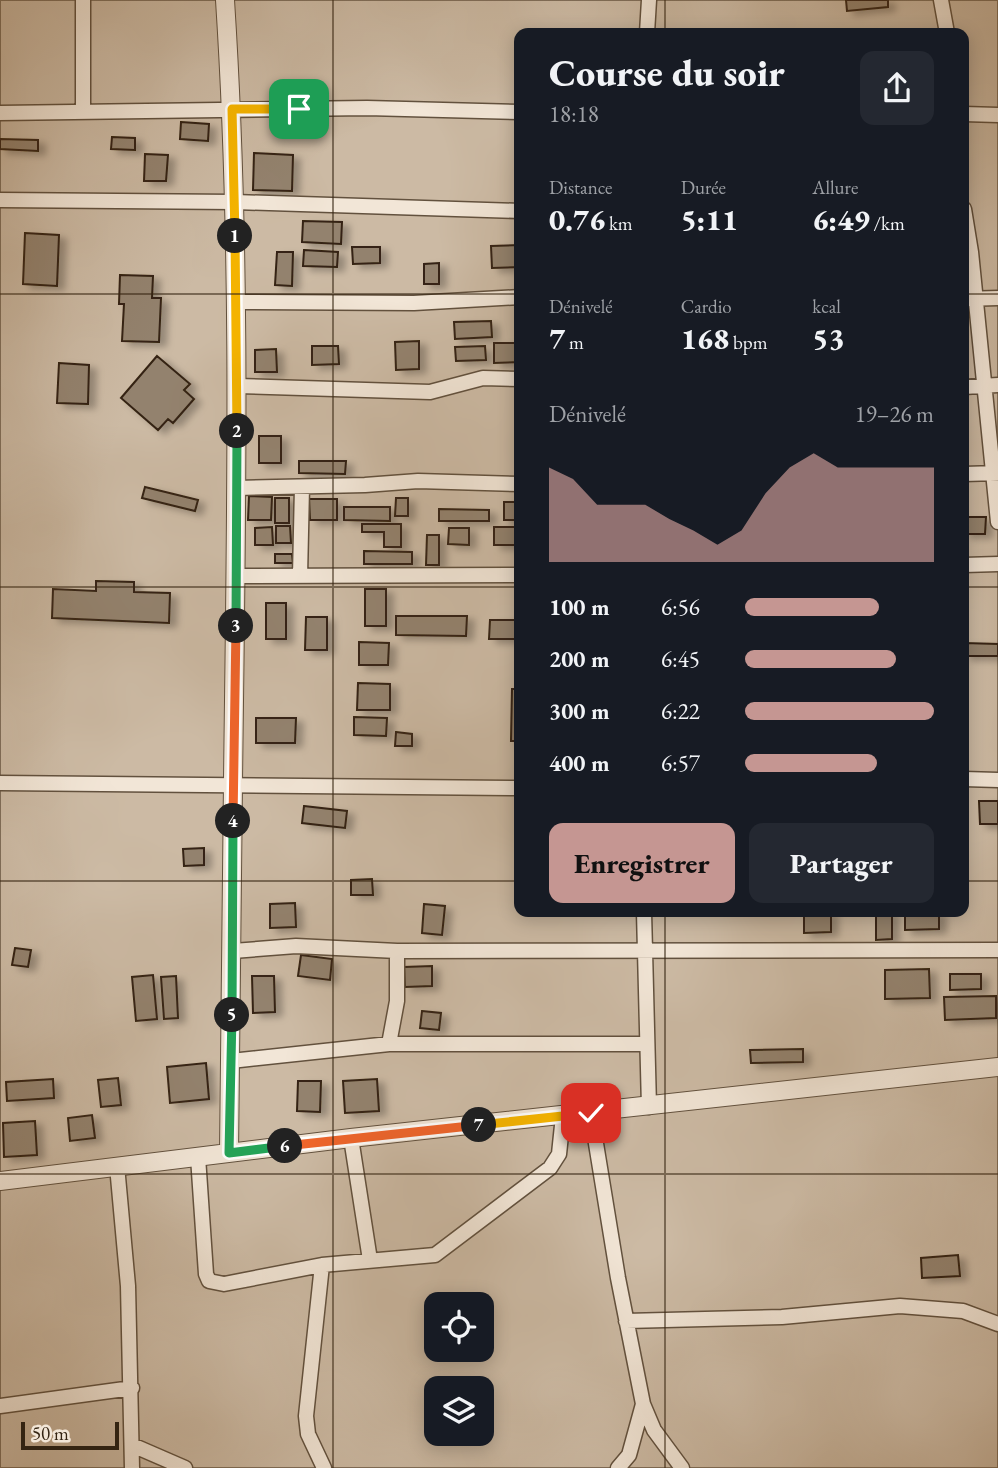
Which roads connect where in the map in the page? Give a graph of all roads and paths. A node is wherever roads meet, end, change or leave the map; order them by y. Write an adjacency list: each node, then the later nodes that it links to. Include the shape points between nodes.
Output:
1 (83, 0): 8 (street)
2 (225, 0): 7 (street)
3 (649, 0): 5 (street)
4 (942, 0): 6 (street)
5 (647, 28)
6 (946, 28)
7 (232, 109): 8 (street); 10 (street); 14 (street)
8 (83, 112): 9 (street)
9 (0, 113)
10 (514, 113)
11 (969, 114): 12 (street)
12 (998, 115)
13 (0, 200): 14 (street)
14 (235, 202): 15 (street); 19 (street)
15 (514, 211)
16 (514, 297): 19 (street, via 414,303)
17 (998, 298): 18 (street)
18 (970, 299): 21 (street)
19 (235, 302): 22 (street)
20 (514, 379): 22 (street, via 483,378 430,392)
21 (991, 385): 23 (street); 24 (street)
22 (237, 386): 28 (street)
23 (969, 387)
24 (996, 473): 25 (street); 29 (street)
25 (969, 474)
26 (514, 484): 27 (street, via 418,481)
27 (302, 487): 28 (street); 34 (street)
28 (237, 488): 33 (street)
29 (998, 522)
30 (998, 564): 31 (street)
31 (969, 565)
32 (514, 575): 34 (street)
33 (237, 576): 34 (street); 38 (street)
34 (300, 576)
35 (969, 779): 36 (street)
36 (998, 780)
37 (0, 783): 38 (street)
38 (233, 785): 39 (street); 43 (street)
39 (514, 788)
40 (644, 917): 41 (street)
41 (644, 950): 42 (street); 44 (street); 46 (street)
42 (998, 950)
43 (233, 951): 44 (street, via 296,946); 47 (street)
44 (397, 951): 45 (street, via 397,1001)
45 (389, 1044): 46 (street); 47 (street)
46 (647, 1044): 49 (street)
47 (231, 1061): 53 (street)
48 (998, 1067): 49 (street)
49 (649, 1107): 50 (street)
50 (591, 1113): 51 (street); 59 (street)
51 (563, 1116): 52 (street); 57 (street, via 555,1161 446,1248 418,1258)
52 (351, 1138): 53 (street); 57 (street)
53 (229, 1153): 54 (street)
54 (198, 1157): 55 (street); 58 (street, via 209,1281 224,1284)
55 (117, 1166): 56 (street); 61 (street)
56 (0, 1181)
57 (370, 1260): 58 (street)
58 (322, 1265): 67 (street, via 306,1416 308,1434)
59 (626, 1321): 60 (street, via 782,1317 900,1306 963,1311); 62 (street)
60 (998, 1324)
61 (132, 1388): 63 (street); 64 (street)
62 (643, 1404): 68 (street, via 629,1455); 69 (street, via 654,1430)
63 (0, 1406)
64 (131, 1445): 65 (street); 66 (street)
65 (132, 1468)
66 (185, 1468)
67 (324, 1468)
68 (618, 1468)
69 (682, 1468)

